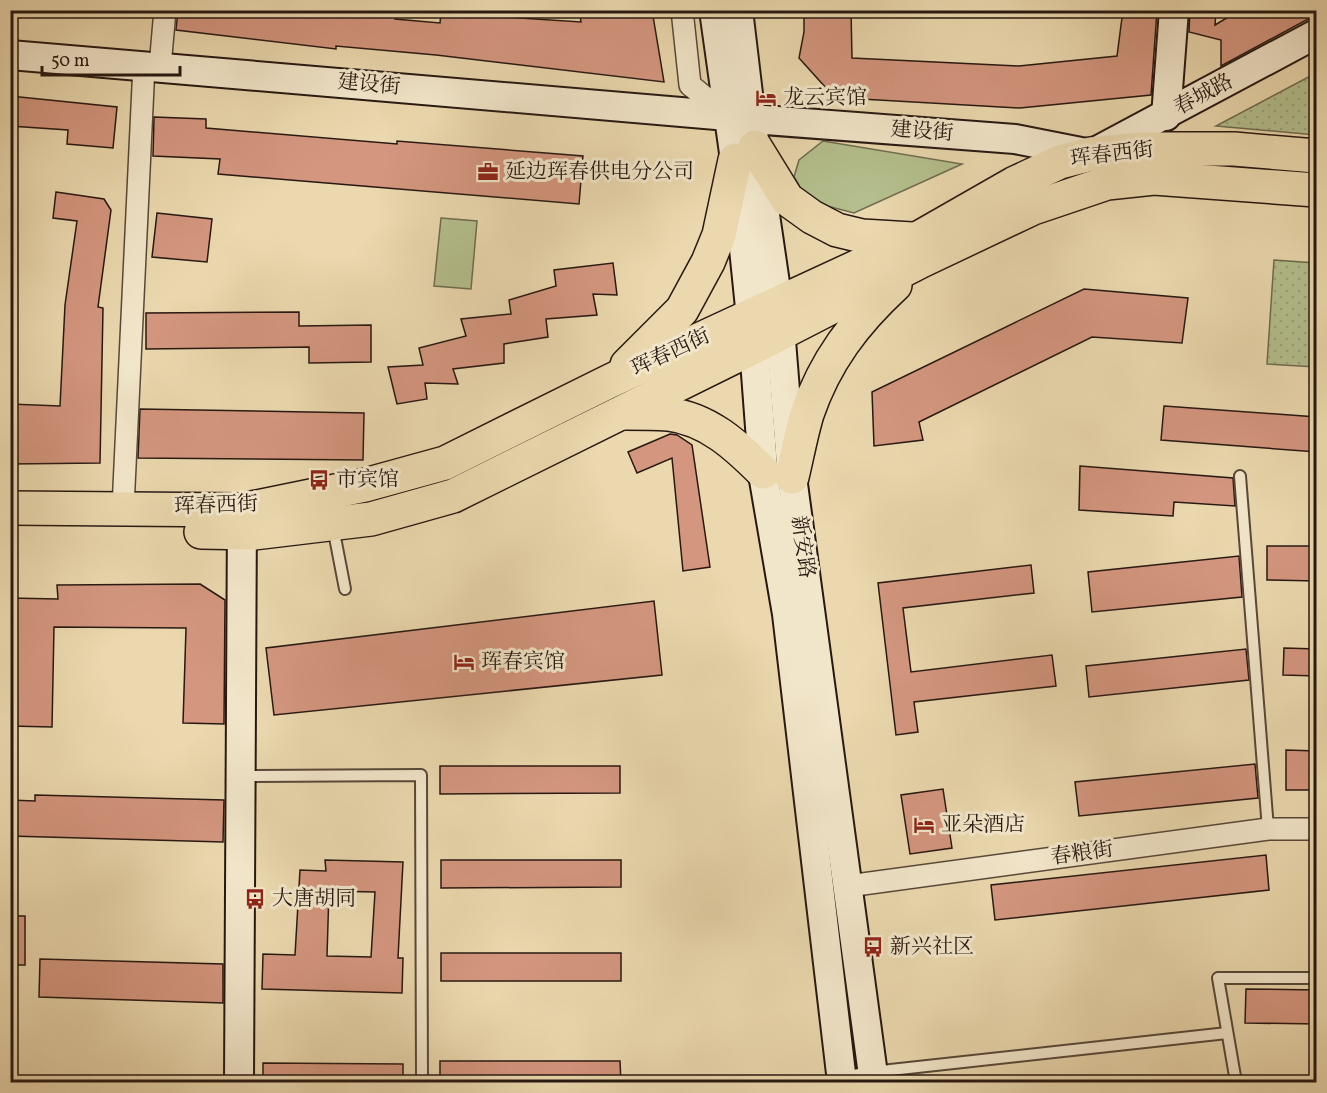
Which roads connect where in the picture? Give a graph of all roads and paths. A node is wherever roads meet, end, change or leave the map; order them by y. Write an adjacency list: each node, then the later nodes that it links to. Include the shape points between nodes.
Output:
1 (165, 10): 8 (street)
2 (682, 10): 10 (street, via 690,85)
3 (714, 10): 10 (street, 新安路)
4 (738, 10): 10 (street, 新安路)
5 (1174, 10): 9 (street)
6 (1317, 34): 9 (street, 春城路)
7 (10, 55): 8 (street, 建设街)
8 (152, 66): 10 (street, 建设街); 21 (street)
9 (1166, 116): 11 (street, 春城路)
10 (742, 135): 11 (street, 建设街, via 1016,139); 14 (main road, via 787,199 812,218 837,230); 15 (street, 新安路); 16 (main road, via 719,235 708,262 682,310)
11 (1091, 154): 12 (main road, 珲春西街, via 1140,149 1222,149); 14 (main road, 珲春西街, via 1060,162 1015,183)
12 (1317, 156)
13 (1317, 190): 14 (main road, 珲春西街, via 1154,178 1107,183)
14 (919, 250): 15 (main road, 珲春西街); 18 (main road, via 843,340)
15 (766, 325): 16 (main road, 珲春西街); 17 (main road, 珲春西街); 18 (street, 新安路)
16 (610, 381): 22 (main road, 珲春西街, via 445,463)
17 (620, 413): 18 (main road, via 669,414 708,426); 23 (main road, 珲春西街, via 453,496 371,519)
18 (778, 474): 26 (street, 新安路)
19 (1240, 476): 28 (lane)
20 (10, 508): 21 (main road, 珲春西街)
21 (123, 508): 22 (main road, 珲春西街)
22 (242, 521): 23 (main road, 珲春西街); 24 (main road, 珲春西街); 27 (street)
23 (333, 523): 25 (lane)
24 (10, 529)
25 (345, 589)
26 (799, 611): 30 (street, 新安路); 34 (street, 新安路)
27 (241, 776): 35 (street); 36 (lane, via 421,775)
28 (1269, 829): 29 (street, 春粮街); 30 (street, 春粮街)
29 (1317, 829)
30 (848, 886): 33 (street, 新安路)
31 (1317, 978): 32 (lane, via 1218,978)
32 (1227, 1033): 33 (lane); 37 (lane)
33 (873, 1077): 34 (lane)
34 (841, 1080)
35 (239, 1083)
36 (422, 1083)
37 (1236, 1083)

